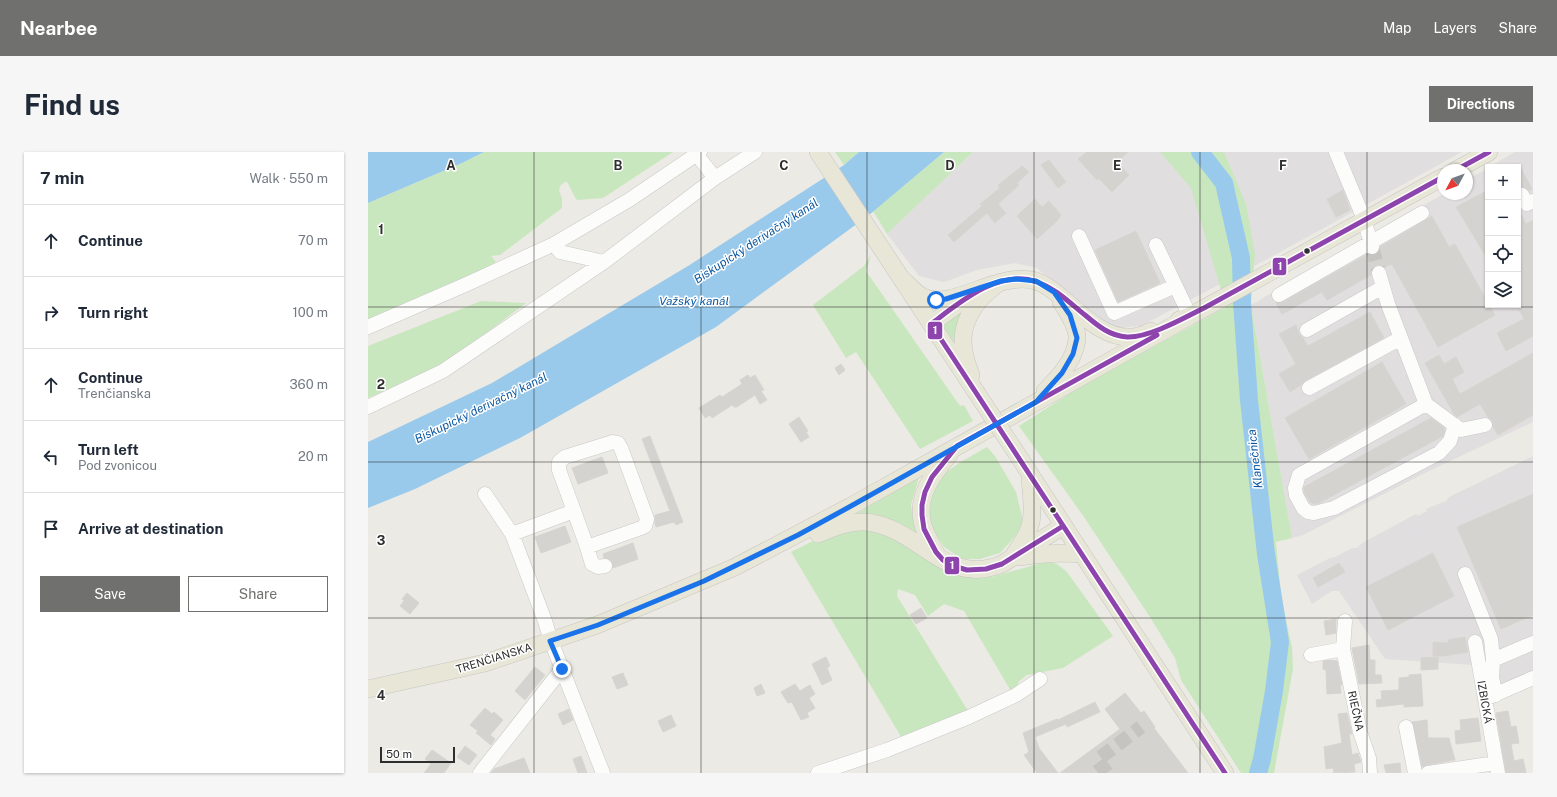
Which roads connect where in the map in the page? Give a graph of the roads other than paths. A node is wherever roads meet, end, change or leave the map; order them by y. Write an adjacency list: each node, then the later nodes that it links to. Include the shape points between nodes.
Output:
1 (755, 152): 7 (street)
2 (1336, 152): 10 (street)
3 (1489, 152): 6 (main road)
4 (698, 154): 7 (street); 12 (street, via 629,200)
5 (821, 156): 17 (main road)
6 (1467, 164)
7 (715, 178): 15 (street)
8 (1437, 180): 10 (main road)
9 (1422, 213): 14 (street)
10 (1364, 219): 14 (street); 24 (main road)
11 (1079, 236): 19 (street, via 1114,313)
12 (554, 244): 15 (street, via 560,252); 26 (street)
13 (1156, 245): 19 (street)
14 (1371, 245): 23 (street)
15 (604, 262): 33 (street, via 442,371)
16 (1379, 273): 20 (street)
17 (900, 277): 21 (main road, via 923,297 936,300); 25 (main road)
18 (1001, 281): 21 (main road); 22 (main road, via 1036,281); 30 (main road, via 986,292 977,303 964,327 964,353)
19 (1175, 286): 24 (street)
20 (1384, 287): 27 (street); 28 (street)
21 (981, 288): 25 (main road)
22 (1054, 292): 24 (main road, via 1103,330 1123,336 1141,335); 31 (main road, via 1070,315 1077,338 1068,364)
23 (1279, 295)
24 (1190, 316): 31 (main road, TRENČIANSKA)
25 (930, 324): 30 (main road)
26 (368, 327)
27 (1307, 330)
28 (1401, 338): 29 (street); 32 (street)
29 (1309, 388)
30 (976, 392): 37 (main road, bridge)
31 (1036, 402): 36 (main road, TRENČIANSKA)
32 (1426, 404): 34 (street); 34 (street, via 1299,475 1295,488 1303,508 1314,513 1334,508 1439,453 1450,441)
33 (368, 407)
34 (1455, 425): 35 (street, via 1461,430)
35 (1485, 425)
36 (957, 446): 42 (main road, TRENČIANSKA); 45 (main road, via 927,486 921,509 922,522)
37 (1030, 474): 40 (main road); 46 (main road, via 1033,517 1031,527)
38 (485, 494): 41 (street)
39 (574, 511): 41 (street); 43 (street); 43 (street, via 559,470 559,462 565,457 613,442 618,443 647,519 645,526)
40 (1063, 526): 44 (main road); 46 (main road)
41 (512, 534): 50 (street)
42 (798, 535): 45 (main road, via 817,534 853,522 873,523 890,528); 50 (main road, TRENČIANSKA, via 704,581 598,625)
43 (587, 547): 47 (street, via 592,564 598,567)
44 (1082, 554): 46 (main road, via 1044,553); 66 (main road)
45 (937, 555): 46 (main road, via 953,566 969,570 994,567)
46 (1010, 560)
47 (605, 566)
48 (1465, 574): 55 (street, via 1491,639)
49 (1345, 621): 53 (street, RIEČNA)
50 (550, 641): 56 (street); 59 (main road, TRENČIANSKA, via 477,664)
51 (1474, 642): 60 (street, IZBICKÁ)
52 (1533, 643): 55 (street)
53 (1343, 649): 54 (street); 67 (street, RIEČNA)
54 (1311, 655)
55 (1493, 660): 60 (street)
56 (562, 669): 63 (street); 64 (street)
57 (1533, 678): 60 (street)
58 (1040, 679): 65 (street, via 1016,695 969,717 887,750)
59 (368, 689)
60 (1491, 697): 62 (street, IZBICKÁ)
61 (1406, 726): 68 (street)
62 (1497, 768): 69 (street, IZBICKÁ)
63 (480, 773)
64 (603, 773)
65 (818, 773)
66 (1224, 773)
67 (1370, 773)
68 (1415, 773)
69 (1428, 773)

